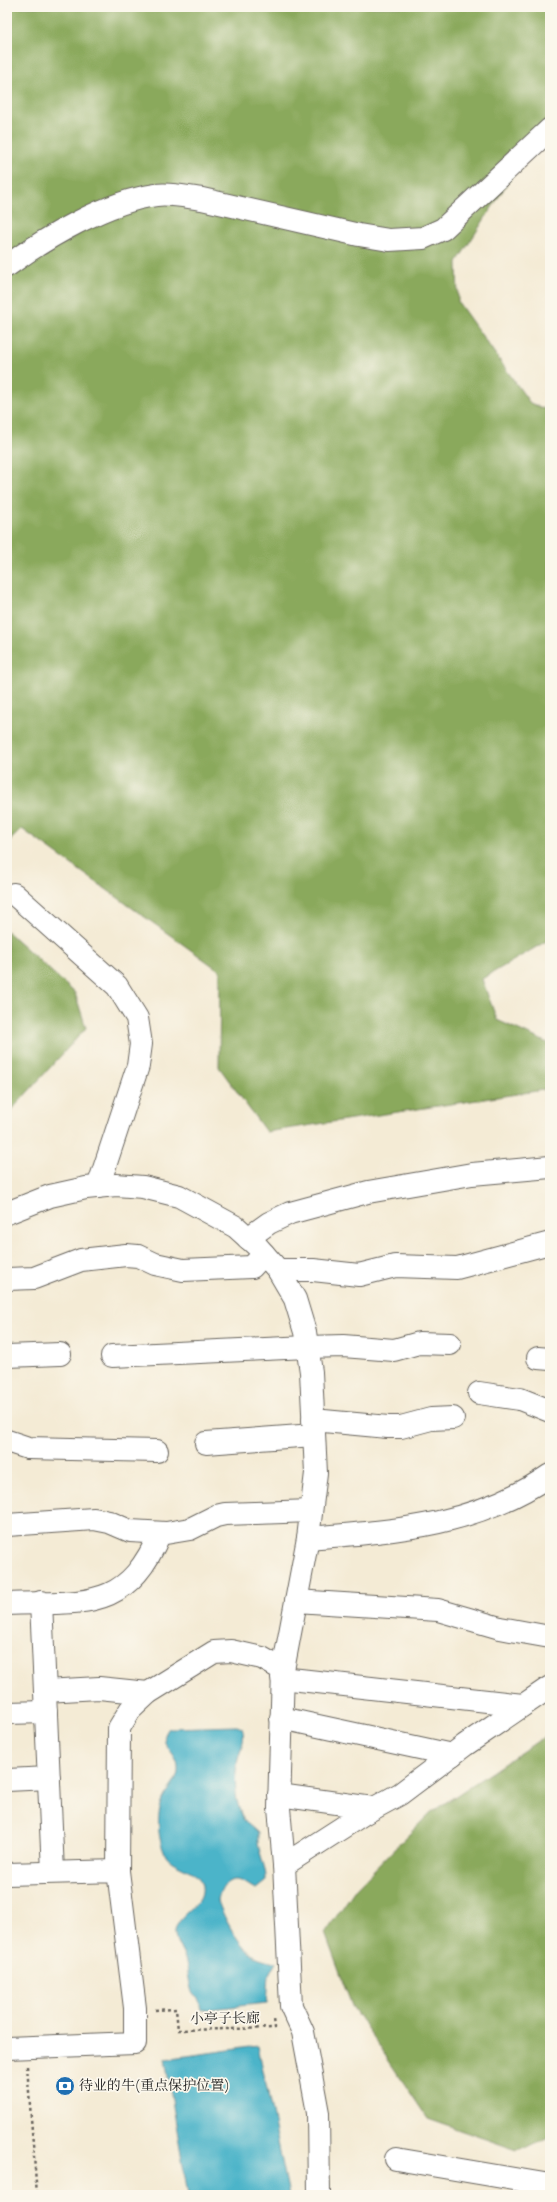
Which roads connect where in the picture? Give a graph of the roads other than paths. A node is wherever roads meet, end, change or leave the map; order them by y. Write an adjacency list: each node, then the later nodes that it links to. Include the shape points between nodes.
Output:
1 (550, 129): 2 (street, via 443,229 423,238 389,240 202,199 180,195 156,195 127,201 95,214)
2 (7, 266)
3 (14, 894): 5 (street, via 117,986 137,1018 141,1044 138,1066)
4 (550, 1168): 7 (street, via 472,1174 368,1192 290,1213 269,1223)
5 (98, 1187): 6 (street, via 50,1196); 7 (street, via 143,1187 179,1196 236,1227)
6 (7, 1213)
7 (248, 1238): 9 (street)
8 (550, 1242): 9 (street, via 457,1268 395,1266 359,1275)
9 (271, 1262): 10 (street, via 252,1267 204,1270 166,1266 138,1256 126,1255 81,1260 34,1278); 12 (street, via 295,1299)
10 (7, 1279)
11 (450, 1344): 12 (street, via 419,1343 394,1350 343,1346)
12 (307, 1347): 15 (street); 19 (street)
13 (60, 1354): 14 (street)
14 (7, 1356)
15 (112, 1356)
16 (478, 1393): 17 (street, via 520,1399)
17 (550, 1411)
18 (453, 1418): 19 (street, via 431,1419 401,1427)
19 (314, 1427): 21 (street); 24 (street, via 316,1473)
20 (7, 1442): 22 (street, via 28,1448)
21 (206, 1443)
22 (156, 1451)
23 (550, 1475): 27 (street, via 521,1494 495,1505 434,1524 403,1530)
24 (311, 1511): 26 (street, via 239,1512 216,1516 190,1529); 27 (street)
25 (7, 1525): 26 (street, via 94,1519 130,1531)
26 (160, 1533): 29 (street, via 137,1574 114,1593 82,1602)
27 (308, 1538): 28 (street)
28 (296, 1601): 31 (street, via 438,1610 500,1628); 32 (street)
29 (41, 1602): 30 (street); 35 (street)
30 (7, 1604)
31 (550, 1637)
32 (283, 1674): 34 (street, via 262,1658 231,1651 214,1652); 36 (street); 38 (street)
33 (550, 1687): 36 (street)
34 (148, 1693): 35 (street, via 99,1688); 45 (street, via 130,1710 119,1728)
35 (45, 1701): 37 (street); 40 (street)
36 (523, 1705): 39 (street)
37 (7, 1713)
38 (281, 1718): 39 (street); 42 (street)
39 (452, 1755): 43 (street, via 400,1794)
40 (49, 1778): 41 (street); 46 (street)
41 (7, 1780)
42 (279, 1795): 43 (street); 44 (street)
43 (373, 1808): 44 (street)
44 (284, 1864): 51 (street, via 292,2008 303,2032 317,2106)
45 (118, 1871): 46 (street); 48 (street, via 135,2010 135,2043)
46 (53, 1872): 47 (street)
47 (7, 1874)
48 (16, 2047)
49 (396, 2159): 50 (street)
50 (550, 2185)
51 (319, 2195)

